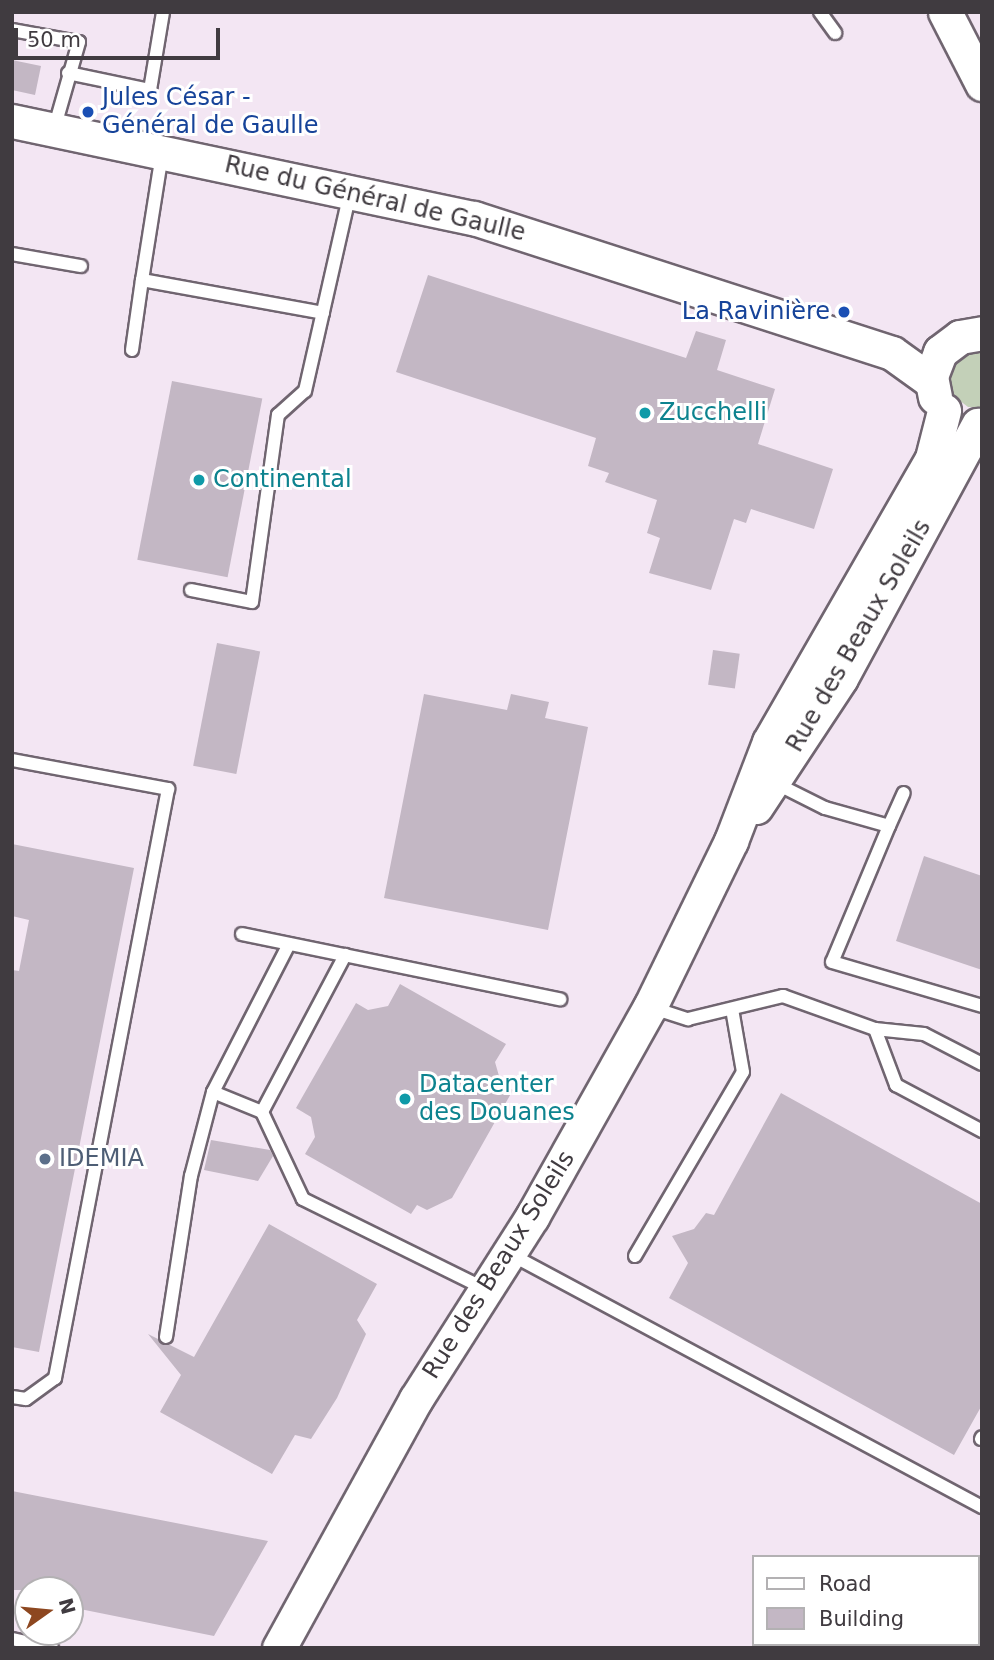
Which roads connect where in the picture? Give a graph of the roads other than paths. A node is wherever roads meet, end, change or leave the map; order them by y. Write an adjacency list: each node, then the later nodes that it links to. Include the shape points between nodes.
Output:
1 (163, 12): 6 (lane, via 150,90)
2 (820, 12): 5 (lane)
3 (945, 12): 7 (main road)
4 (12, 30): 6 (lane, via 79,42)
5 (835, 33)
6 (68, 73): 9 (lane)
7 (982, 84)
8 (12, 121): 9 (main road, Rue du Général de Gaulle)
9 (54, 130): 10 (main road, Rue du Général de Gaulle)
10 (163, 151): 11 (main road, Rue du Général de Gaulle); 14 (lane)
11 (351, 189): 15 (lane); 16 (main road, Rue du Général de Gaulle, via 528,234 892,353)
12 (12, 254): 13 (lane)
13 (81, 266)
14 (142, 281): 15 (lane); 17 (lane)
15 (323, 313): 20 (lane, via 305,391 278,415 252,602)
16 (960, 343): 18 (main road)
17 (132, 350)
18 (944, 411): 19 (main road); 21 (main road, Rue des Beaux Soleils, via 932,458)
19 (980, 425): 22 (main road, Rue des Beaux Soleils)
20 (191, 590)
21 (825, 641): 22 (lane); 24 (main road, Rue des Beaux Soleils)
22 (858, 648): 24 (main road, Rue des Beaux Soleils)
23 (12, 760): 43 (lane, via 168,789 55,1378 26,1399)
24 (765, 779): 26 (lane, via 825,808); 32 (main road, Rue des Beaux Soleils)
25 (904, 793): 26 (lane)
26 (889, 826): 31 (lane, via 832,962)
27 (242, 934): 28 (lane)
28 (289, 944): 29 (lane); 36 (lane)
29 (345, 955): 30 (lane); 37 (lane)
30 (559, 999)
31 (982, 1006)
32 (650, 1007): 33 (lane, via 677,1019); 39 (main road, Rue des Beaux Soleils)
33 (732, 1009): 34 (lane, via 783,996); 40 (lane, via 743,1072)
34 (875, 1029): 35 (lane, via 924,1034); 38 (lane, via 896,1085)
35 (982, 1064)
36 (213, 1092): 37 (lane); 42 (lane, via 191,1176)
37 (262, 1112): 41 (lane, via 303,1199)
38 (982, 1131)
39 (510, 1254): 41 (main road, Rue des Beaux Soleils); 44 (lane)
40 (635, 1256)
41 (486, 1290): 47 (main road, Rue des Beaux Soleils, via 415,1399)
42 (166, 1337)
43 (12, 1397)
44 (982, 1507)
45 (12, 1639): 46 (lane)
46 (52, 1648)
47 (279, 1648)

